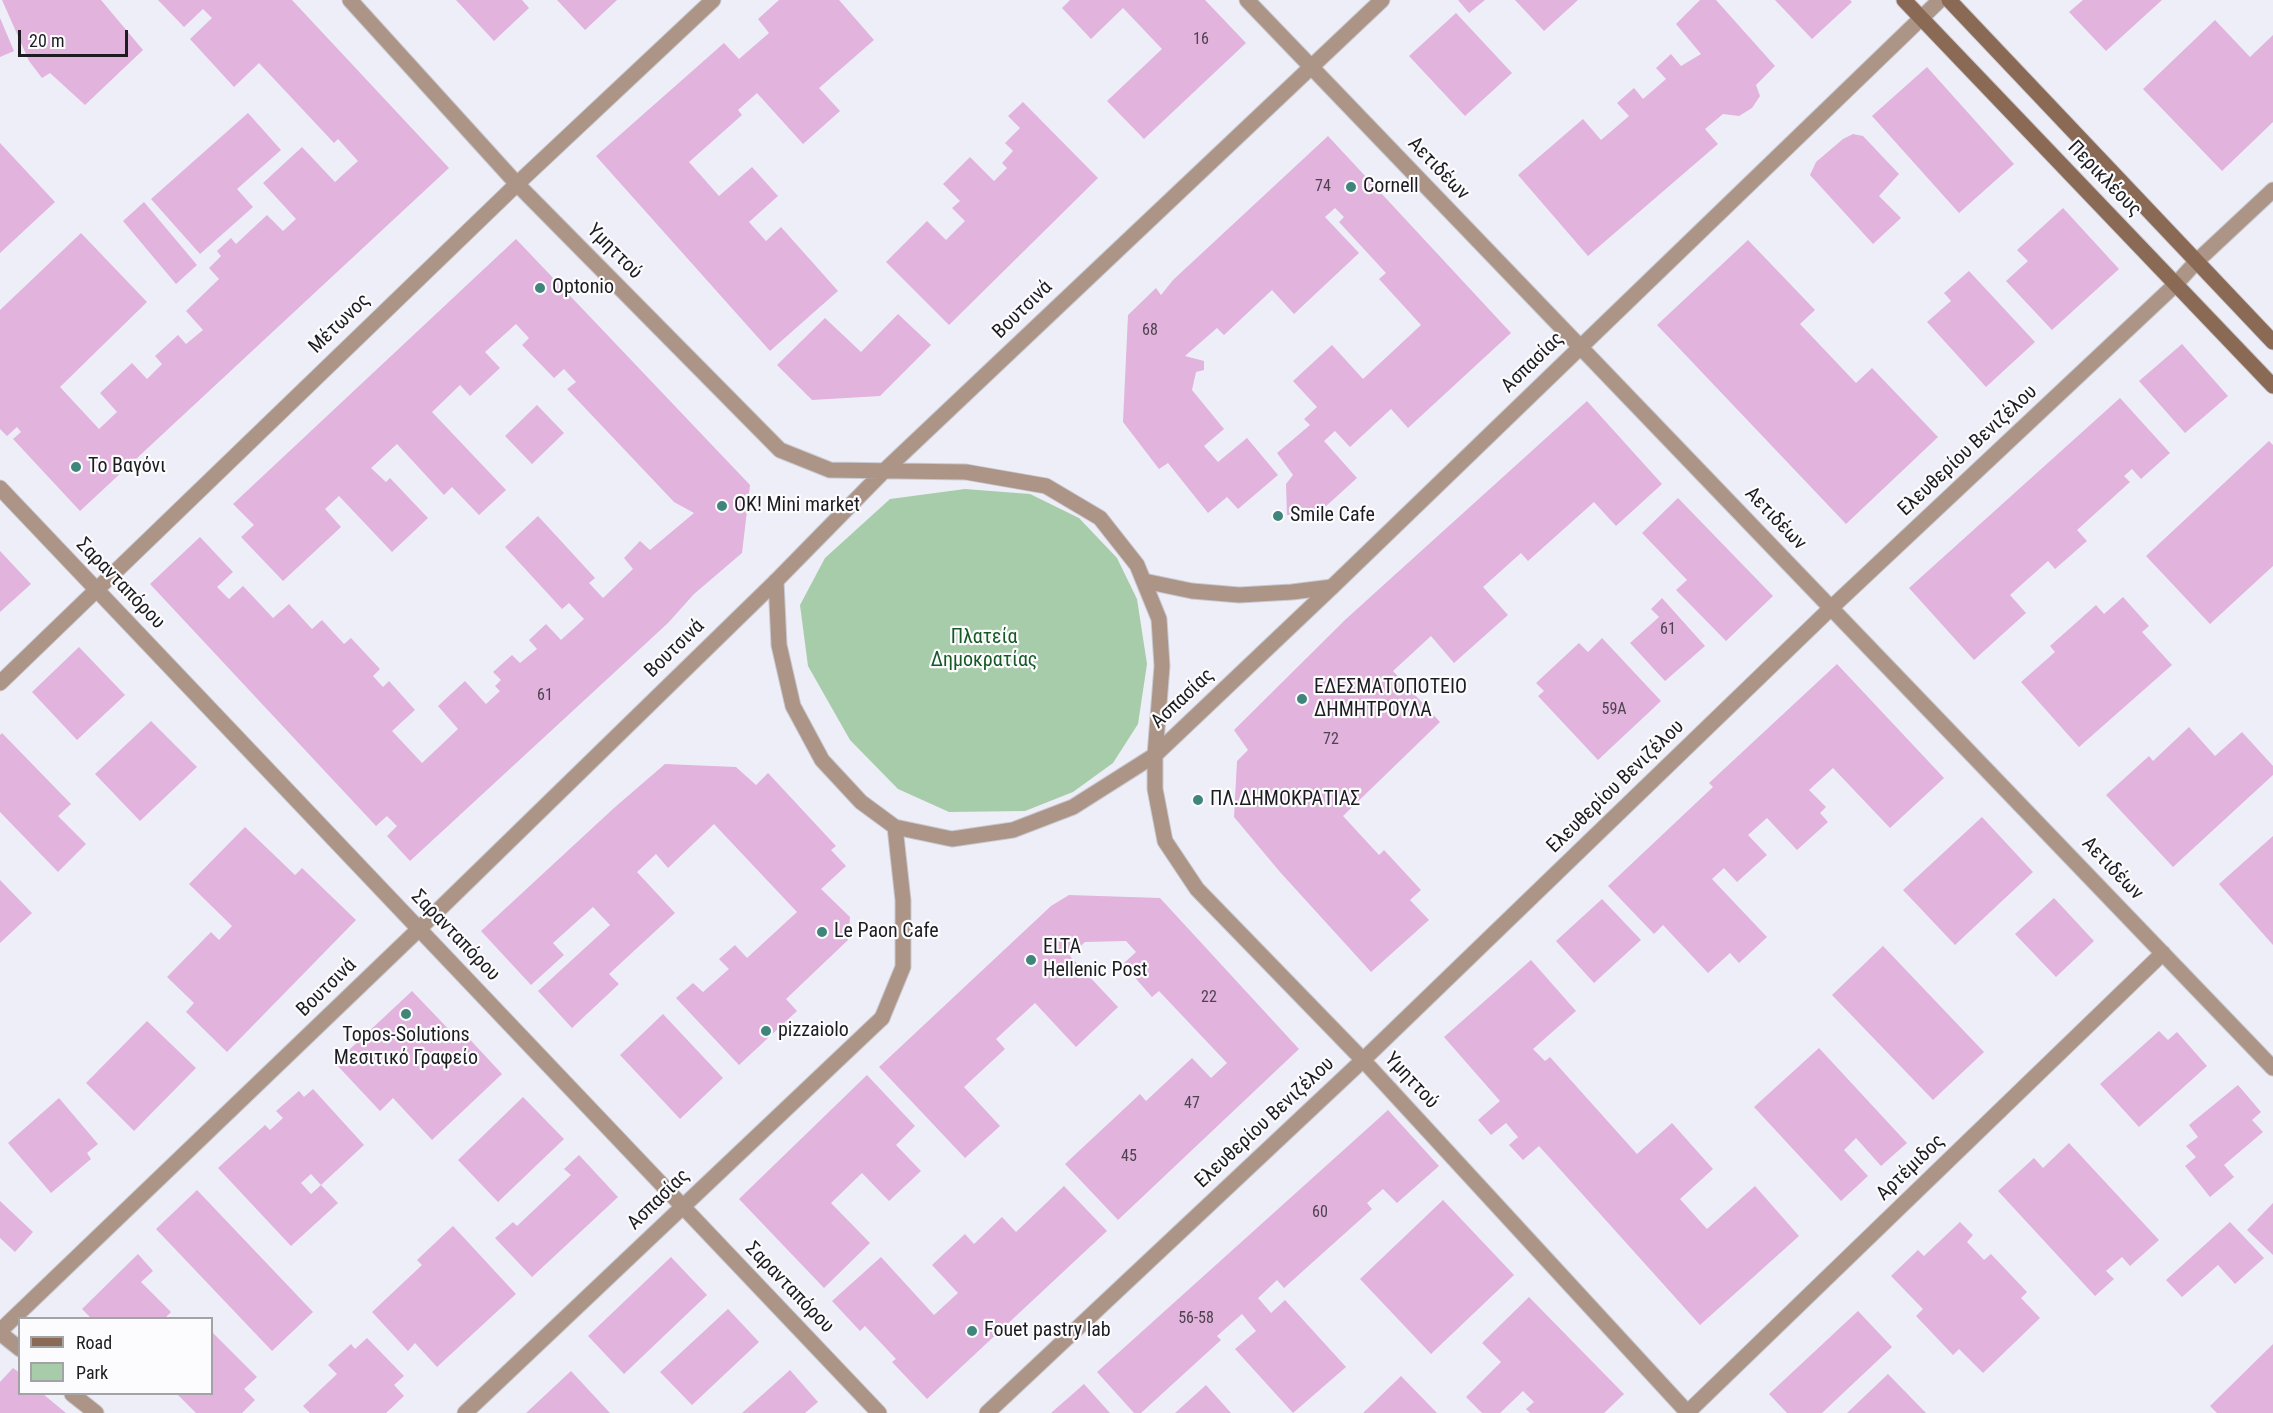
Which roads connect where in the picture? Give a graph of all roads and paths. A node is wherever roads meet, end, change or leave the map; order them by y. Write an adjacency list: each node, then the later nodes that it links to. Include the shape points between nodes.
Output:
1 (350, 0): 10 (street, Υμηττού)
2 (713, 0): 10 (street, Μέτωνος)
3 (1247, 0): 9 (street, Αετιδέων)
4 (1382, 0): 9 (street, Βουτσινά)
5 (1904, 0): 8 (street, Περικλέους)
6 (1940, 0): 8 (street, Ασπασίας)
7 (1949, 0): 12 (street, Περικλέους)
8 (1922, 19): 13 (street, Περικλέους); 15 (street, Ασπασίας)
9 (1311, 66): 15 (street, Αετιδέων); 17 (street, Βουτσινά)
10 (517, 184): 17 (street, Υμηττού, via 780,450 830,470); 22 (street, Μέτωνος)
11 (2273, 190): 12 (street, Ελευθερίου Βενιζέλου)
12 (2197, 261): 13 (street, Ελευθερίου Βενιζέλου); 14 (street, Περικλέους)
13 (2176, 284): 16 (street, Περικλέους); 23 (street, Ελευθερίου Βενιζέλου)
14 (2273, 342)
15 (1580, 347): 21 (street, Ασπασίας); 23 (street, Αετιδέων)
16 (2273, 386)
17 (883, 472): 19 (street, Βουτσινά); 20 (street, Υμηττού, via 966,472 1046,486 1100,518 1137,565)
18 (0, 488): 22 (street, Σαρανταπόρου)
19 (776, 581): 26 (street, via 779,645 793,706 822,760 861,802); 27 (street, Βουτσινά)
20 (1144, 581): 21 (street, via 1239,595); 25 (street, Υμηττού, via 1159,619 1162,666)
21 (1332, 587): 25 (street, Ασπασίας)
22 (96, 589): 24 (street, Μέτωνος); 27 (street, Σαρανταπόρου)
23 (1832, 608): 28 (street, Αετιδέων); 29 (street, Ελευθερίου Βενιζέλου)
24 (0, 683)
25 (1155, 755): 26 (street, Ασπασίας, via 1072,807 1013,830 952,839); 29 (street, Υμηττού, via 1155,789 1165,841 1197,889)
26 (895, 827): 31 (street, Ασπασίας, via 903,900 903,967 882,1018)
27 (419, 929): 31 (street, Σαρανταπόρου); 32 (street, Βουτσινά)
28 (2163, 953): 30 (street, Αετιδέων); 39 (street, Αρτέμιδος)
29 (1363, 1060): 38 (street, Ελευθερίου Βενιζέλου); 39 (street, Υμηττού)
30 (2273, 1068)
31 (682, 1206): 36 (street, Ασπασίας); 37 (street, Σαρανταπόρου)
32 (0, 1332): 33 (street)
33 (18, 1347)
34 (73, 1395): 35 (street)
35 (96, 1413)
36 (465, 1413)
37 (879, 1413)
38 (987, 1413)
39 (1688, 1413)

